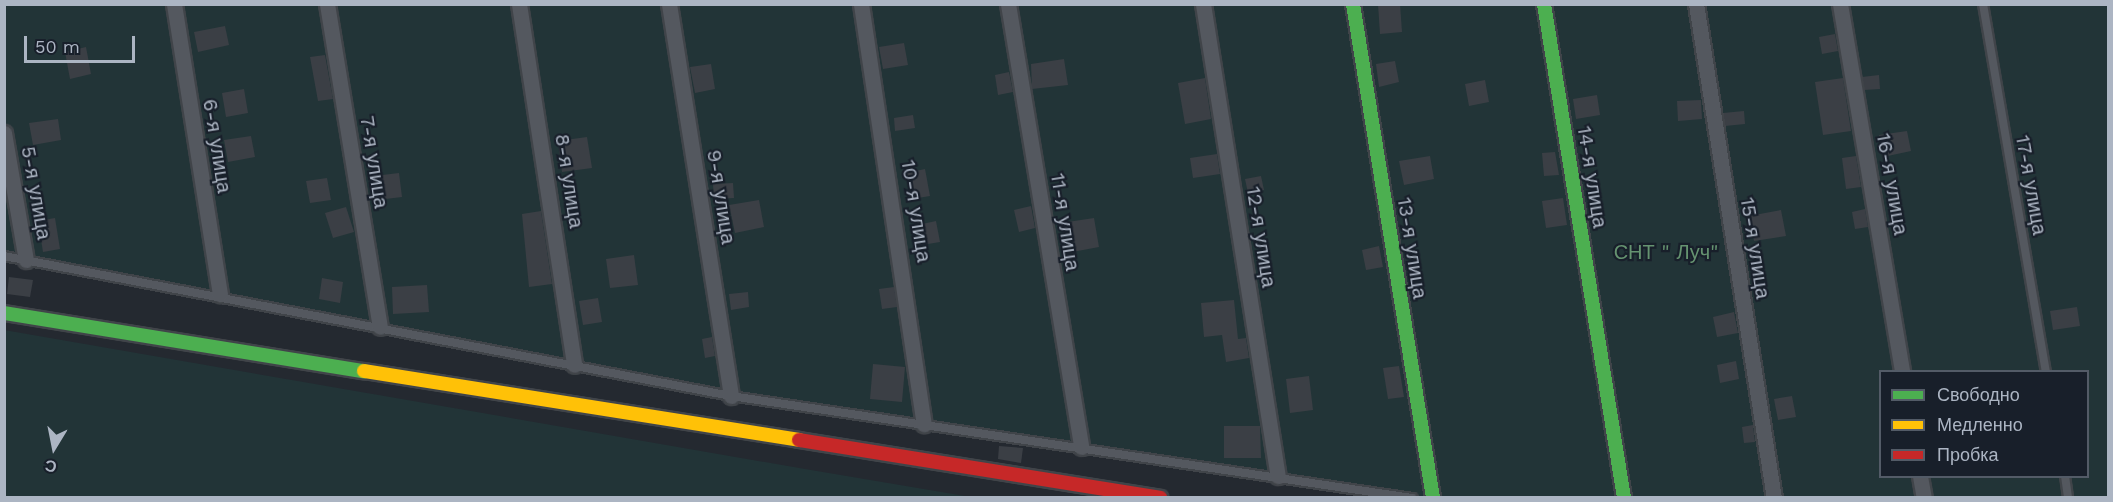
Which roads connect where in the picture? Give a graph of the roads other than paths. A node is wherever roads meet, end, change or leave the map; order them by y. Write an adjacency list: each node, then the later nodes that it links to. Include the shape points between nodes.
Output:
1 (174, 4): 16 (street, 6-я улица)
2 (327, 4): 18 (street, 7-я улица)
3 (519, 4): 19 (street, 8-я улица)
4 (669, 4): 22 (street, 9-я улица)
5 (861, 4): 23 (street, 10-я улица)
6 (1008, 4): 24 (street, 11-я улица)
7 (1203, 4): 25 (street, 12-я улица)
8 (1353, 4): 30 (street, 13-я улица)
9 (1544, 4): 31 (street, 14-я улица)
10 (1696, 4): 32 (street, 15-я улица)
11 (1840, 4): 20 (street, 16-я улица)
12 (1983, 4): 21 (lane, 17-я улица)
13 (4, 133): 15 (street, 5-я улица)
14 (4, 256): 15 (lane)
15 (26, 260): 16 (lane)
16 (220, 294): 18 (lane)
17 (4, 313): 28 (street)
18 (380, 327): 19 (lane)
19 (574, 365): 22 (lane)
20 (1902, 370)
21 (2046, 370)
22 (731, 396): 23 (lane)
23 (924, 424): 24 (lane)
24 (1082, 447): 25 (lane)
25 (1278, 476): 29 (lane)
26 (1920, 478): 33 (street)
27 (2065, 478): 34 (lane)
28 (1160, 498)
29 (1412, 498)
30 (1433, 498)
31 (1624, 498)
32 (1773, 498)
33 (1924, 498)
34 (2068, 498)

